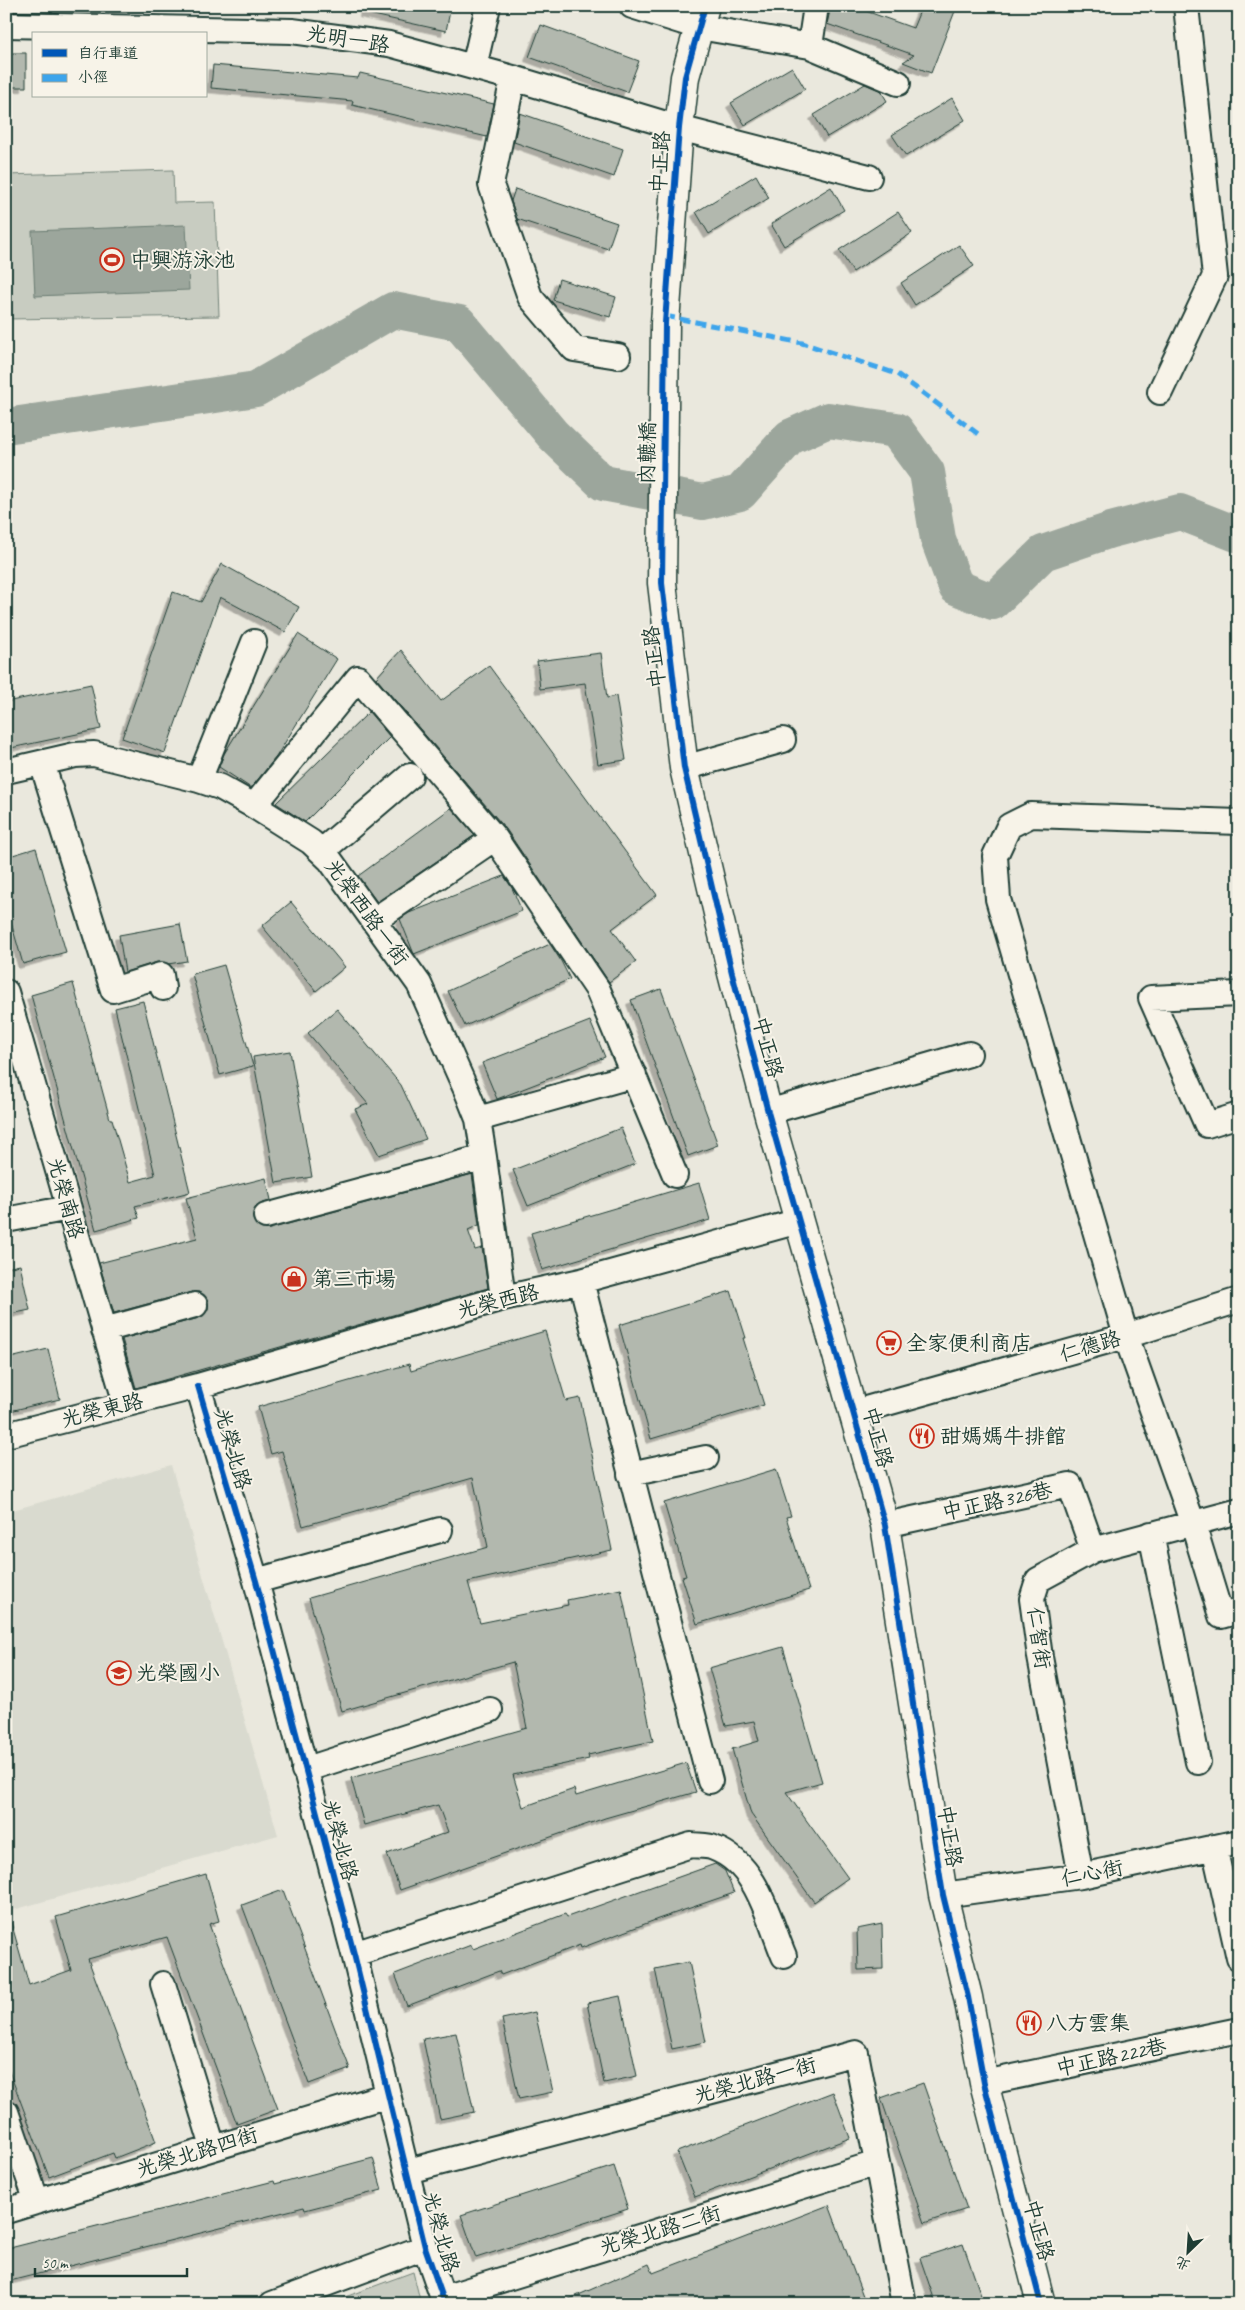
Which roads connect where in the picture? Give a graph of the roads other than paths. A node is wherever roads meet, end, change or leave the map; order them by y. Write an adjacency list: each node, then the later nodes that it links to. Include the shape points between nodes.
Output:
1 (488, 6): 8 (street)
2 (632, 6): 5 (street)
3 (816, 6): 7 (street)
4 (1186, 6): 15 (street, via 1215,276)
5 (702, 17): 7 (street); 11 (main road, 中正路, via 685,77)
6 (6, 25): 8 (street, 光明一路, via 292,31 389,44)
7 (810, 46): 10 (street)
8 (474, 67): 9 (street, 光明一路)
9 (513, 78): 11 (street, 光明一路); 14 (street, via 491,186 530,297 574,349)
10 (898, 83)
11 (678, 128): 12 (street, 光明一路); 13 (main road, 中正路)
12 (869, 177)
13 (665, 323): 16 (main road, 內轆橋)
14 (618, 356)
15 (1160, 392)
16 (662, 584): 20 (main road, 中正路)
17 (254, 642): 23 (street)
18 (782, 740): 20 (street)
19 (42, 763): 21 (street, 光榮西路一街); 23 (street, 光榮西路一街, via 94,754); 29 (street, via 113,990 161,975)
20 (684, 768): 35 (main road, 中正路)
21 (6, 771)
22 (410, 776): 27 (street)
23 (199, 780): 24 (street, 光榮西路一街, via 220,787)
24 (254, 806): 26 (street, via 358,678); 27 (street, 光榮西路一街)
25 (1239, 822): 49 (street, via 1031,815 1008,826 995,856 998,899)
26 (495, 838): 28 (street); 34 (street, via 598,990)
27 (322, 851): 28 (street, 光榮西路一街)
28 (373, 921): 37 (street, 光榮西路一街, via 419,984)
29 (164, 988)
30 (6, 992): 32 (street, 光榮南路)
31 (1239, 994): 36 (street, via 1151,998 1207,1125)
32 (12, 1030): 40 (street, 光榮南路)
33 (969, 1054): 35 (street)
34 (634, 1075): 37 (street); 39 (street)
35 (768, 1112): 43 (main road, 中正路)
36 (1239, 1115)
37 (478, 1120): 38 (street, 光榮西路一街)
38 (484, 1156): 41 (street); 45 (street, 光榮西路一街)
39 (675, 1175)
40 (69, 1208): 42 (street); 48 (street, 光榮南路)
41 (266, 1216)
42 (6, 1220)
43 (798, 1222): 44 (street, 光榮西路); 52 (main road, 中正路)
44 (580, 1281): 45 (street, 光榮西路); 55 (street)
45 (503, 1298): 50 (street, 光榮西路)
46 (1239, 1300): 49 (street, 仁德路)
47 (195, 1305): 48 (street)
48 (104, 1330): 51 (street, 光榮南路)
49 (1126, 1336): 52 (street, 仁德路); 57 (street)
50 (198, 1386): 51 (street, 光榮東路); 62 (street, 光榮北路)
51 (126, 1404): 53 (street, 光榮東路)
52 (854, 1412): 58 (main road, 中正路)
53 (6, 1435)
54 (706, 1458): 55 (street)
55 (630, 1474): 67 (street)
56 (1239, 1512): 57 (street, 仁智街)
57 (1193, 1524): 60 (street, 仁智街); 63 (street, via 1221,1616)
58 (886, 1525): 61 (street, 中正路326巷, via 1070,1485); 71 (main road, 中正路)
59 (440, 1530): 62 (street)
60 (1151, 1534): 61 (street, 仁智街); 65 (street)
61 (1093, 1550): 70 (street, 仁智街, via 1038,1580 1032,1600)
62 (256, 1581): 66 (street, 光榮北路)
63 (1239, 1611)
64 (490, 1710): 66 (street)
65 (1198, 1762)
66 (304, 1770): 72 (street, 光榮北路)
67 (710, 1781)
68 (1239, 1842): 69 (street, 仁心街)
69 (1214, 1847): 70 (street, 仁心街); 74 (street)
70 (1081, 1876): 71 (street, 仁心街)
71 (943, 1895): 77 (main road, 中正路, via 968,1997)
72 (354, 1954): 73 (street, via 691,1845 714,1847 736,1861 753,1880); 78 (street, 光榮北路)
73 (784, 1956)
74 (1239, 1958)
75 (163, 1984): 80 (street)
76 (1239, 2030): 77 (street, 中正路222巷)
77 (984, 2083): 89 (main road, 中正路)
78 (388, 2095): 80 (street, 光榮北路四街); 82 (street, 光榮北路)
79 (6, 2112): 83 (street)
80 (214, 2147): 83 (street, 光榮北路四街)
81 (877, 2163): 82 (street, 光榮北路一街, via 856,2053); 86 (street, 光榮北路二街); 88 (street, 光榮北路一街)
82 (408, 2172): 85 (street, 光榮北路)
83 (36, 2202): 84 (street, 光榮北路四街)
84 (6, 2211)
85 (425, 2247): 86 (street, 光榮北路); 87 (street)
86 (444, 2301)
87 (272, 2304)
88 (904, 2304)
89 (1041, 2304)

